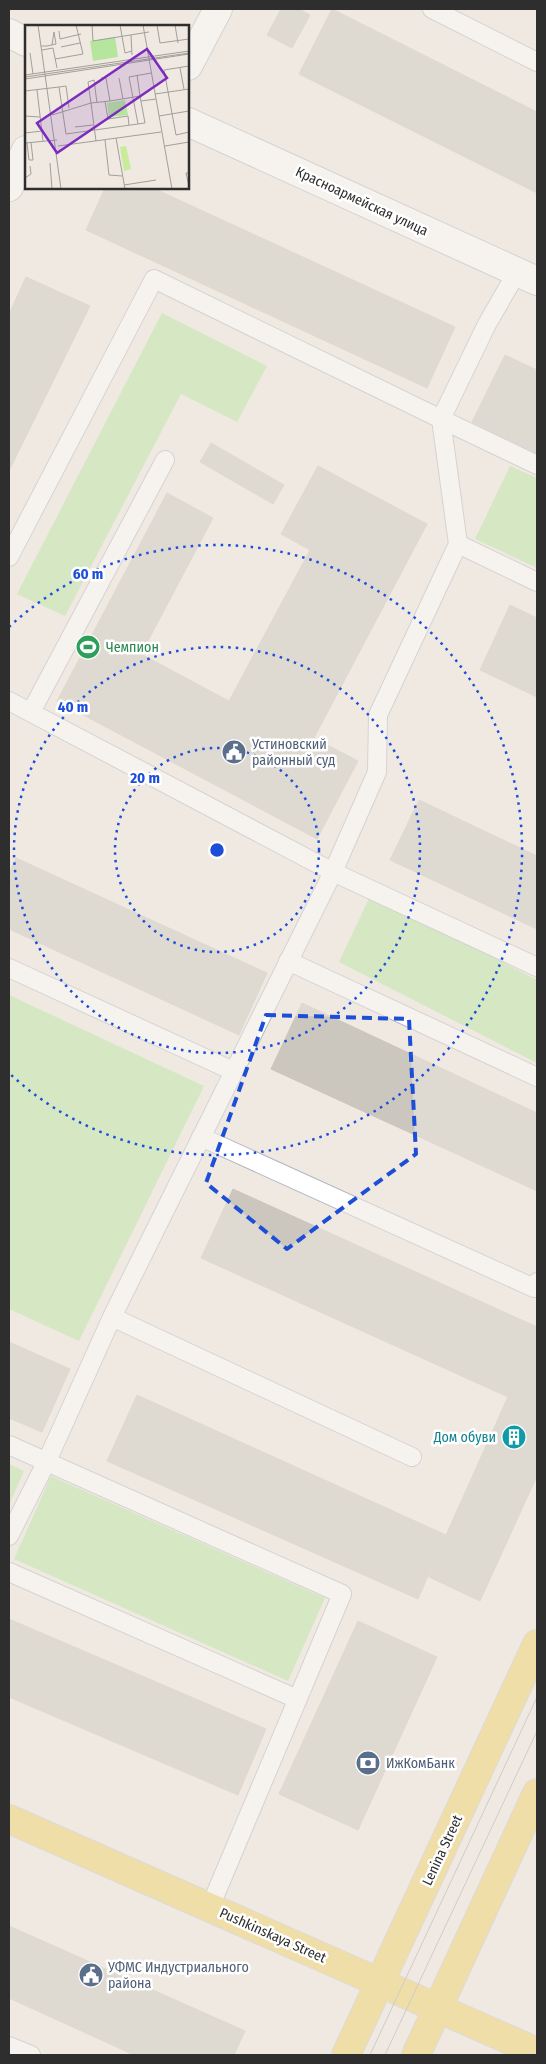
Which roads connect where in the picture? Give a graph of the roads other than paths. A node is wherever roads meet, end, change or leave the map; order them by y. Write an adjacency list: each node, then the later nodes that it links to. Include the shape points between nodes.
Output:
1 (218, 9): 6 (street)
2 (432, 9): 5 (lane)
3 (9, 33): 4 (street)
4 (25, 41)
5 (537, 62)
6 (189, 64)
7 (189, 122): 10 (street, Красноармейская улица)
8 (25, 152): 9 (street)
9 (9, 187)
10 (527, 276): 11 (lane, via 487,324)
11 (440, 420): 13 (lane); 14 (lane); 15 (lane, via 154,279)
12 (165, 460): 18 (lane)
13 (537, 465)
14 (458, 544): 16 (lane); 19 (lane, via 378,715 377,772)
15 (9, 557)
16 (537, 582)
17 (9, 701): 18 (lane)
18 (31, 712): 19 (lane)
19 (333, 872): 20 (lane); 21 (lane)
20 (288, 961): 23 (lane); 24 (lane)
21 (537, 967)
22 (9, 968): 23 (lane)
23 (233, 1071): 25 (lane)
24 (537, 1077)
25 (201, 1136): 26 (lane, via 534,1288); 27 (lane)
26 (537, 1282)
27 (112, 1317): 29 (lane); 30 (lane)
28 (9, 1444): 30 (lane)
29 (412, 1457)
30 (47, 1461): 31 (lane); 34 (lane, via 342,1594)
31 (9, 1536)
32 (9, 1572): 34 (lane)
33 (537, 1644): 38 (main road, Lenina Street)
34 (297, 1699): 37 (lane)
35 (537, 1793): 39 (main road)
36 (9, 1819): 37 (main road, Pushkinskaya Street)
37 (210, 1907): 38 (main road, Pushkinskaya Street)
38 (380, 1982): 39 (main road, Pushkinskaya Street); 43 (main road, Lenina Street)
39 (438, 2007): 41 (main road, Pushkinskaya Street); 44 (main road)
40 (9, 2046): 42 (lane)
41 (537, 2052)
42 (31, 2055)
43 (346, 2055)
44 (416, 2055)

